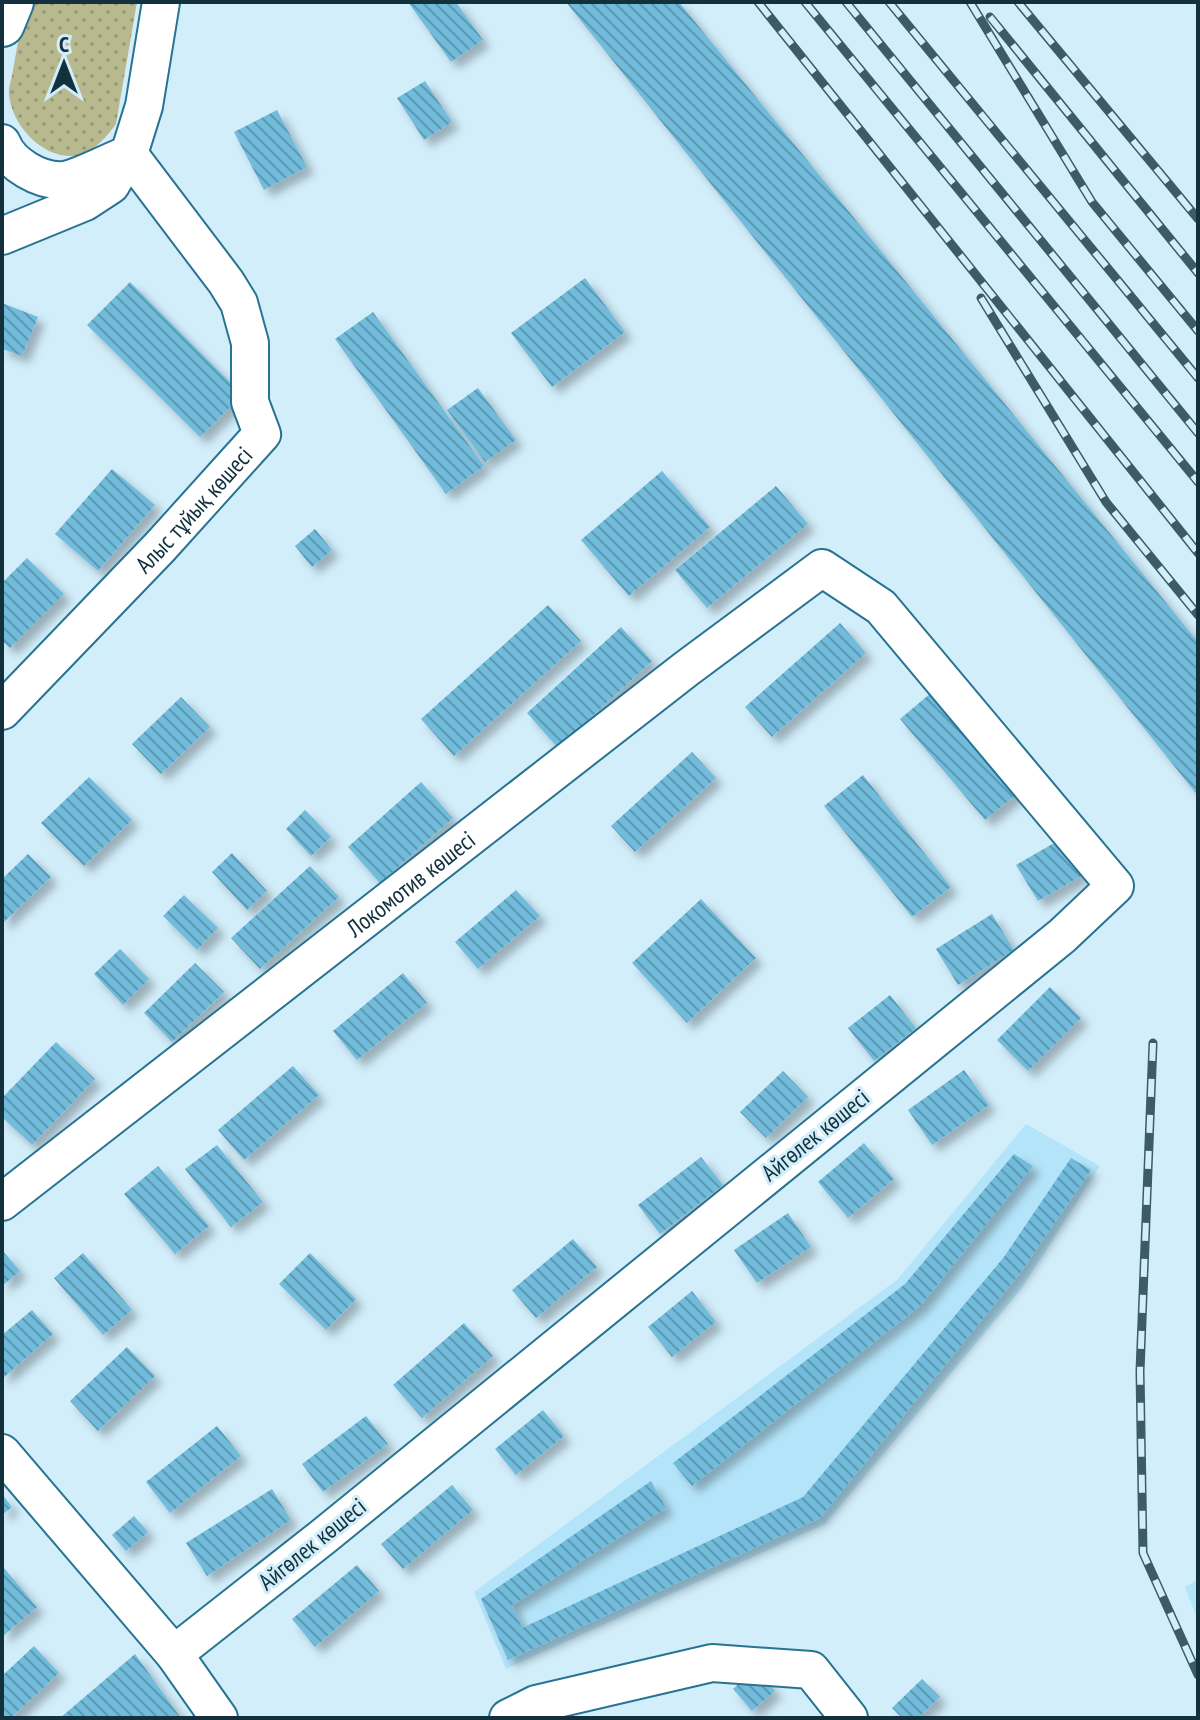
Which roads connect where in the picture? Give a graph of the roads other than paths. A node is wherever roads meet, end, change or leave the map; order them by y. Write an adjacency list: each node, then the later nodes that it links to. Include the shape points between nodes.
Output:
1 (11, 2): 3 (main road)
2 (161, 2): 5 (street, via 144,106)
3 (2, 24)
4 (2, 143): 5 (street, via 20,166 64,180)
5 (129, 154): 6 (street, via 111,185 98,194); 8 (street, Алыс тұйық көшесі, via 239,303 250,343 250,402 262,434)
6 (2, 236)
7 (822, 568): 9 (street, Локомотив көшесі); 11 (street, Айгөлек көшесі, via 881,607 1115,886 1062,936)
8 (2, 711)
9 (2, 1202)
10 (2, 1453): 11 (street)
11 (174, 1654): 12 (street)
12 (219, 1718)
13 (508, 1718): 14 (street, via 536,1704 712,1663 811,1670)
14 (849, 1718)

